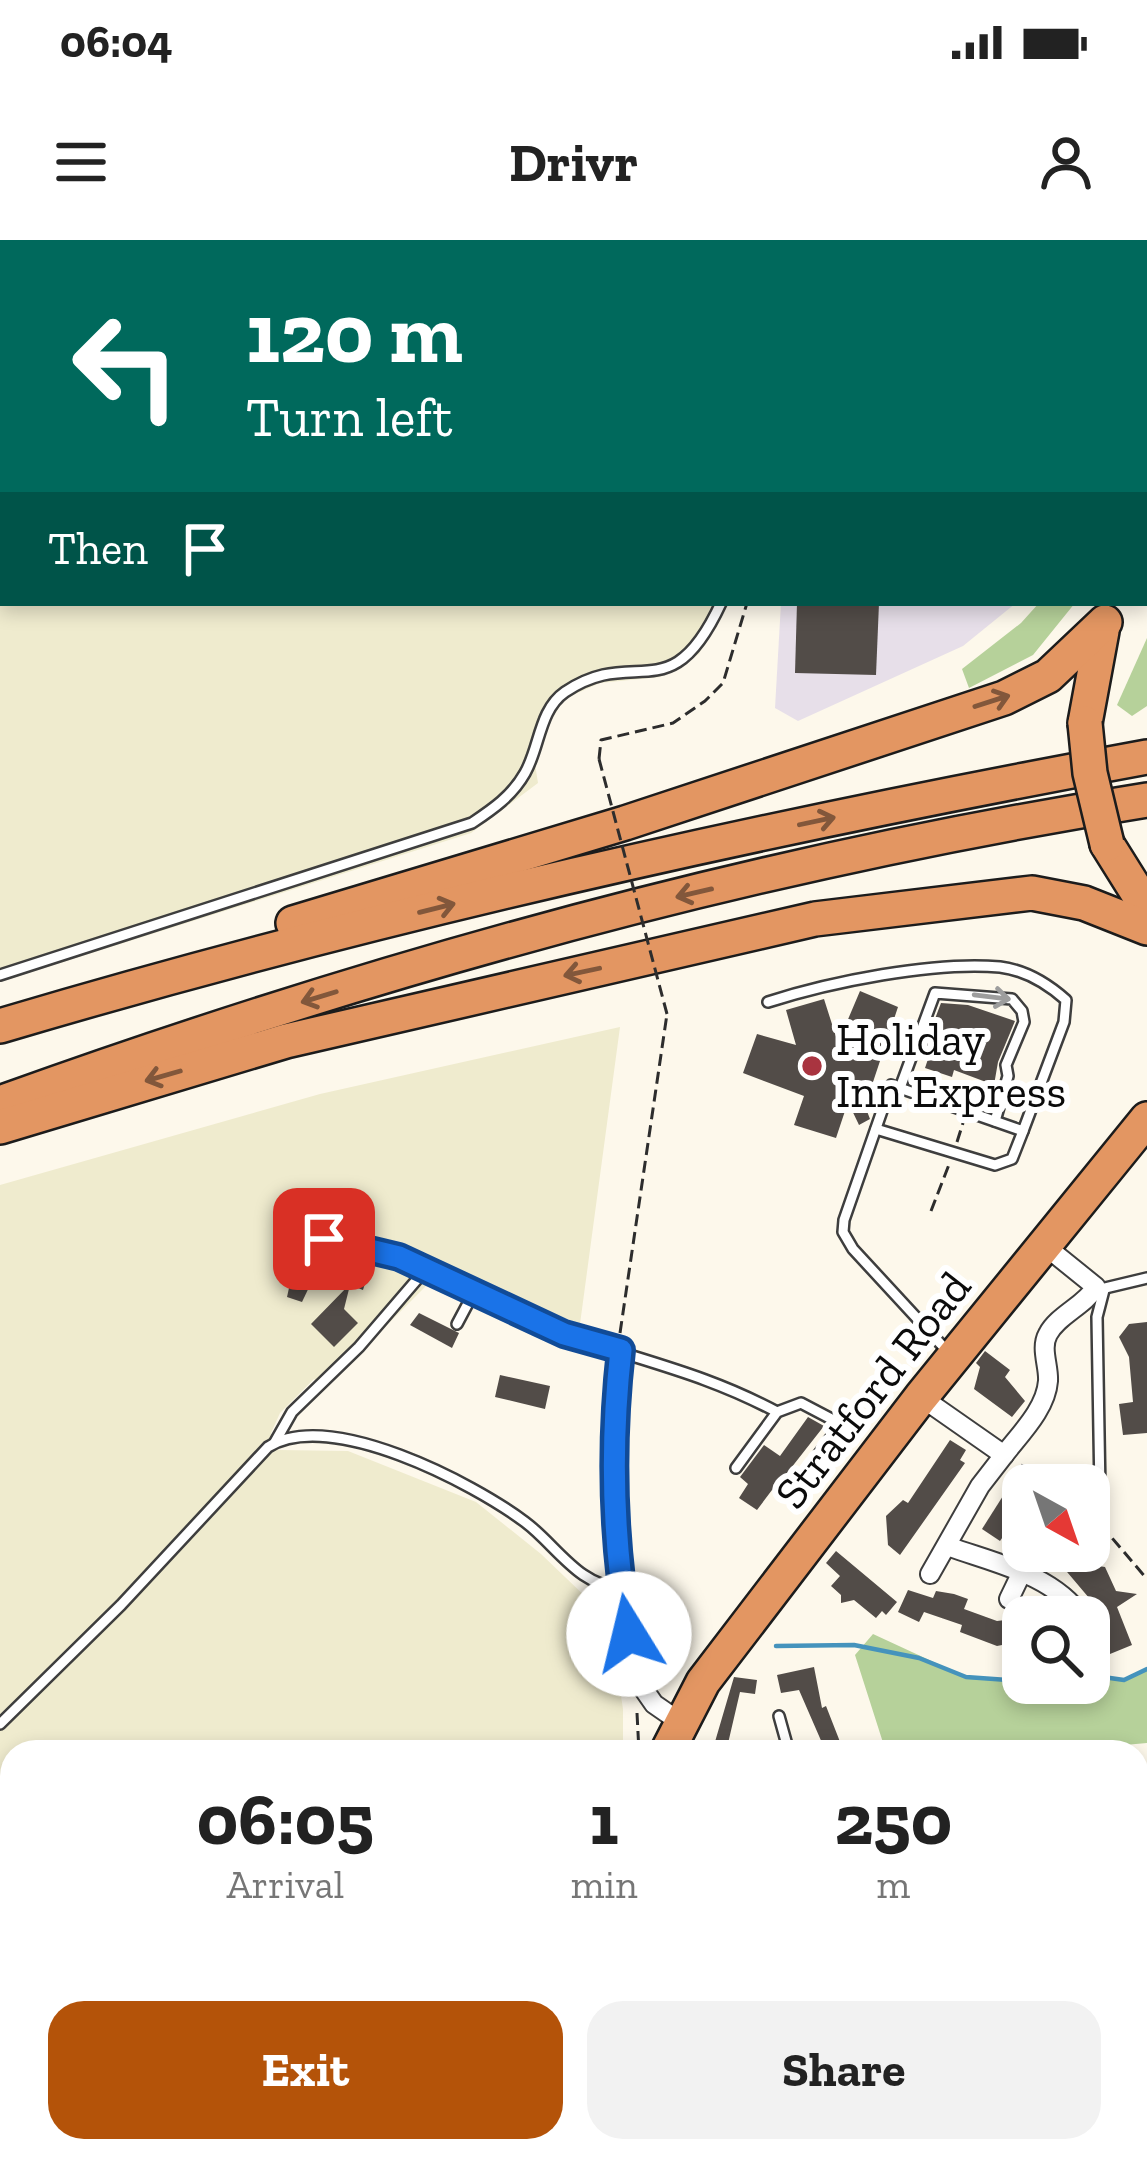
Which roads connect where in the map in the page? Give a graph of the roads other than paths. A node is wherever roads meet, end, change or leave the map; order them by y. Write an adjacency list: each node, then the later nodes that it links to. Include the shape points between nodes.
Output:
1 (720, 606): 7 (lane, via 679,665 585,681 555,700 523,778 472,823)
2 (1109, 612): 5 (highway, bridge, via 1084,723 1092,786 1107,844); 8 (highway, one-way to 2, via 218,947 625,824 1035,684 1072,658)
3 (1147, 757): 8 (highway, one-way to 3, via 576,873)
4 (1147, 800): 12 (highway, one-way to 12, via 892,846 596,916 150,1049)
5 (1147, 908)
6 (1147, 928): 15 (highway, one-way to 15, via 1047,893 1006,893 736,934 286,1041)
7 (0, 975)
8 (112, 992): 10 (highway)
9 (767, 1002): 17 (lane, via 846,980 960,969 1001,967 1049,984 1066,1000 1064,1022)
10 (0, 1026)
11 (900, 1088): 14 (lane); 14 (lane, one-way to 14, via 935,993 1012,999 1024,1022); 16 (lane, via 891,1085)
12 (0, 1103)
13 (1147, 1119): 19 (highway, Stratford Road)
14 (995, 1121): 17 (lane)
15 (0, 1127)
16 (876, 1129): 17 (lane, via 995,1165 1012,1159); 26 (lane, via 844,1232)
17 (1023, 1131)
18 (324, 1239): 20 (lane)
19 (1044, 1245): 22 (street); 26 (highway, Stratford Road)
20 (426, 1269): 23 (lane); 29 (lane, via 292,1412)
21 (1146, 1280): 22 (lane)
22 (1100, 1288): 30 (street, via 1050,1330 1045,1397); 32 (lane)
23 (474, 1292): 24 (lane); 25 (lane, via 564,1334)
24 (457, 1324)
25 (621, 1350): 28 (lane, via 714,1380); 38 (street, via 613,1469)
26 (953, 1356): 27 (highway, Stratford Road)
27 (921, 1396): 30 (street); 43 (highway, Stratford Road, via 703,1682)
28 (778, 1412): 31 (lane, via 809,1404 841,1424); 33 (lane)
29 (275, 1442): 38 (lane, via 334,1438 405,1457 501,1505 587,1578); 42 (lane)
30 (1004, 1455): 34 (street)
31 (816, 1458)
32 (1100, 1464)
33 (736, 1468)
34 (950, 1547): 35 (street); 37 (street)
35 (1002, 1565)
36 (1022, 1572): 39 (street); 40 (street)
37 (931, 1574)
38 (621, 1588): 43 (street, Stratford Road, via 638,1681)
39 (1010, 1596)
40 (1062, 1596)
41 (778, 1716): 44 (lane)
42 (0, 1724)
43 (674, 1737)
44 (785, 1740)

